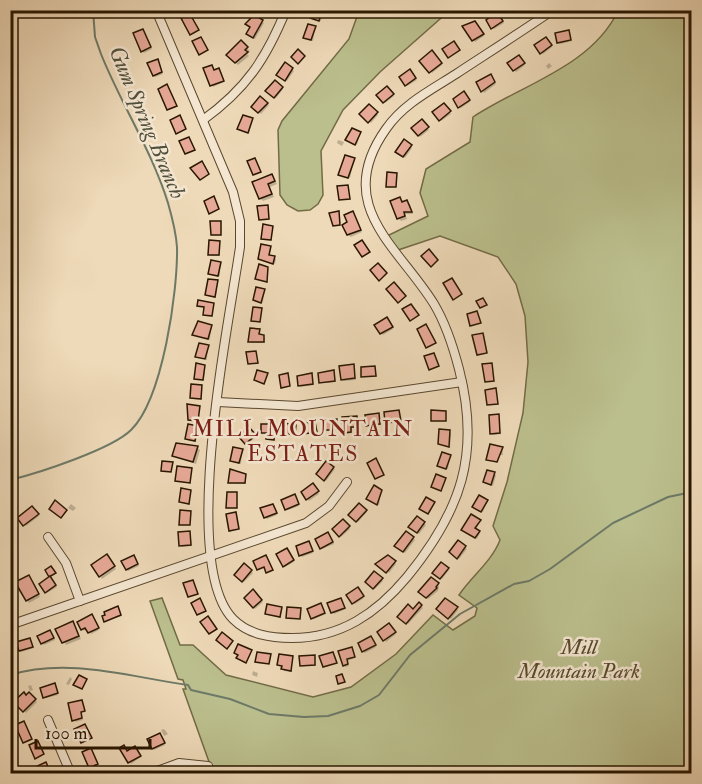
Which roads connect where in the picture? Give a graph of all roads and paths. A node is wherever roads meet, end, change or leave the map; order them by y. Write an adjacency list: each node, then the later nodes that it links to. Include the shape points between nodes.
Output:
1 (156, 10): 4 (street)
2 (553, 10): 5 (street, via 403,109 376,144 368,170 368,197 374,221 387,245 422,286 442,319)
3 (285, 11): 4 (street, via 273,42 254,72 236,94)
4 (203, 120): 6 (street, via 233,192 240,221 240,247)
5 (462, 382): 6 (street, via 298,406); 9 (street, via 468,451 451,512 406,578 363,618 333,633 316,636 283,638 250,631 233,618 221,601)
6 (218, 402): 9 (street, via 207,496)
7 (347, 482): 9 (street, via 329,506 306,523)
8 (48, 537): 10 (street, via 66,563)
9 (209, 556): 10 (street)
10 (80, 601): 11 (street)
11 (10, 625)
12 (48, 720): 14 (street)
13 (208, 766): 15 (street, via 179,763)
14 (71, 774)
15 (149, 774)

